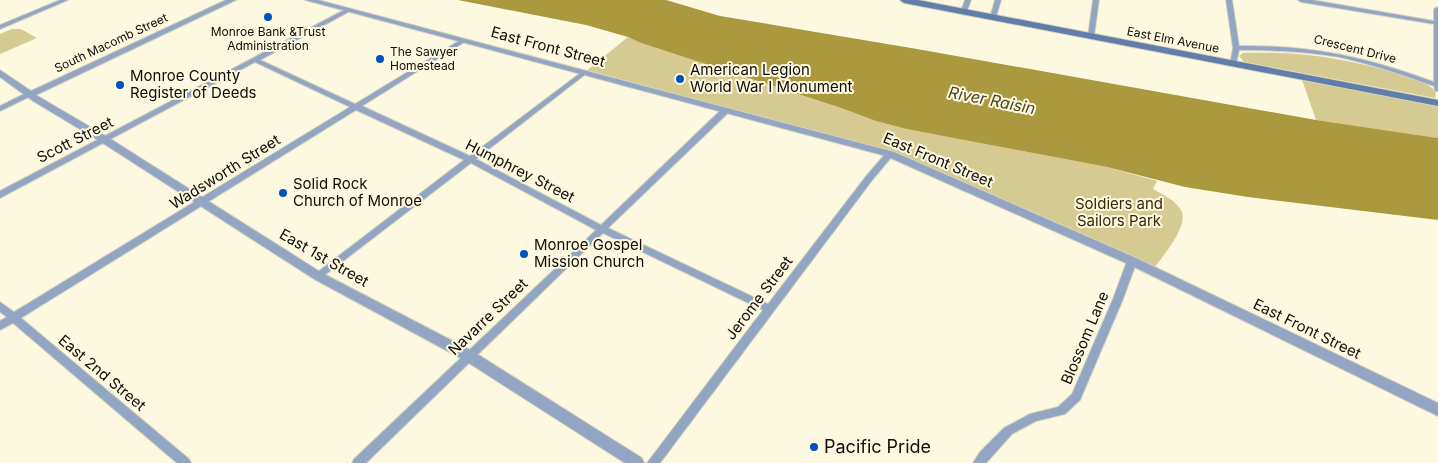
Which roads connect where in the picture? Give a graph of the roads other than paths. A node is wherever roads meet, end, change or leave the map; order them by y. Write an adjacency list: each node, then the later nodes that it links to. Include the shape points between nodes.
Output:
1 (65, 0): 15 (street)
2 (232, 0): 25 (street, South Macomb Street)
3 (309, 0): 11 (street, East Front Street)
4 (904, 0): 12 (main road, East Elm Avenue)
5 (968, 0): 12 (street)
6 (998, 0): 13 (street)
7 (1096, 0): 16 (street)
8 (1229, 0): 18 (street)
9 (1301, 0): 14 (street)
10 (1437, 9): 14 (street)
11 (348, 10): 17 (street, East Front Street); 19 (street, Scott Street)
12 (964, 11): 13 (main road, East Elm Avenue)
13 (993, 17): 16 (main road, East Elm Avenue)
14 (1437, 23): 23 (street)
15 (0, 27)
16 (1091, 36): 20 (main road, East Elm Avenue)
17 (464, 40): 21 (street, East Front Street); 27 (street, Wadsworth Street)
18 (1236, 48): 20 (street); 23 (street, Crescent Drive, via 1329,52 1388,67)
19 (255, 60): 27 (street, Humphrey Street); 30 (street, Scott Street)
20 (1233, 64): 26 (main road, East Elm Avenue)
21 (585, 72): 29 (street, East Front Street); 32 (street)
22 (0, 73): 25 (street, East 1st Street)
23 (1437, 85): 24 (street)
24 (1438, 90)
25 (31, 94): 28 (street, South Macomb Street); 30 (street, East 1st Street)
26 (1438, 103)
27 (357, 106): 32 (street, Humphrey Street); 34 (street, Wadsworth Street)
28 (0, 108)
29 (726, 110): 31 (street, East Front Street); 35 (street, Navarre Street)
30 (105, 140): 33 (street, Scott Street); 34 (street, East 1st Street)
31 (890, 154): 36 (street, East Front Street); 39 (street, Jerome Street)
32 (471, 160): 35 (street, Humphrey Street); 37 (street)
33 (0, 195)
34 (202, 202): 37 (street, East 1st Street); 40 (street, Wadsworth Street)
35 (602, 229): 39 (street, Humphrey Street); 42 (street, Navarre Street)
36 (1132, 262): 43 (street, East Front Street); 48 (street, Blossom Lane, via 1076,397 1061,411 1034,417 1008,432)
37 (318, 276): 42 (street, East 1st Street)
38 (0, 306): 40 (street, East 2nd Street)
39 (770, 309): 47 (street, Jerome Street)
40 (14, 318): 41 (street, Wadsworth Street); 44 (street, East 2nd Street)
41 (0, 326)
42 (469, 356): 45 (street, Navarre Street); 46 (street, East 1st Street)
43 (1438, 410)
44 (186, 463)
45 (358, 463)
46 (637, 463)
47 (653, 463)
48 (979, 463)

